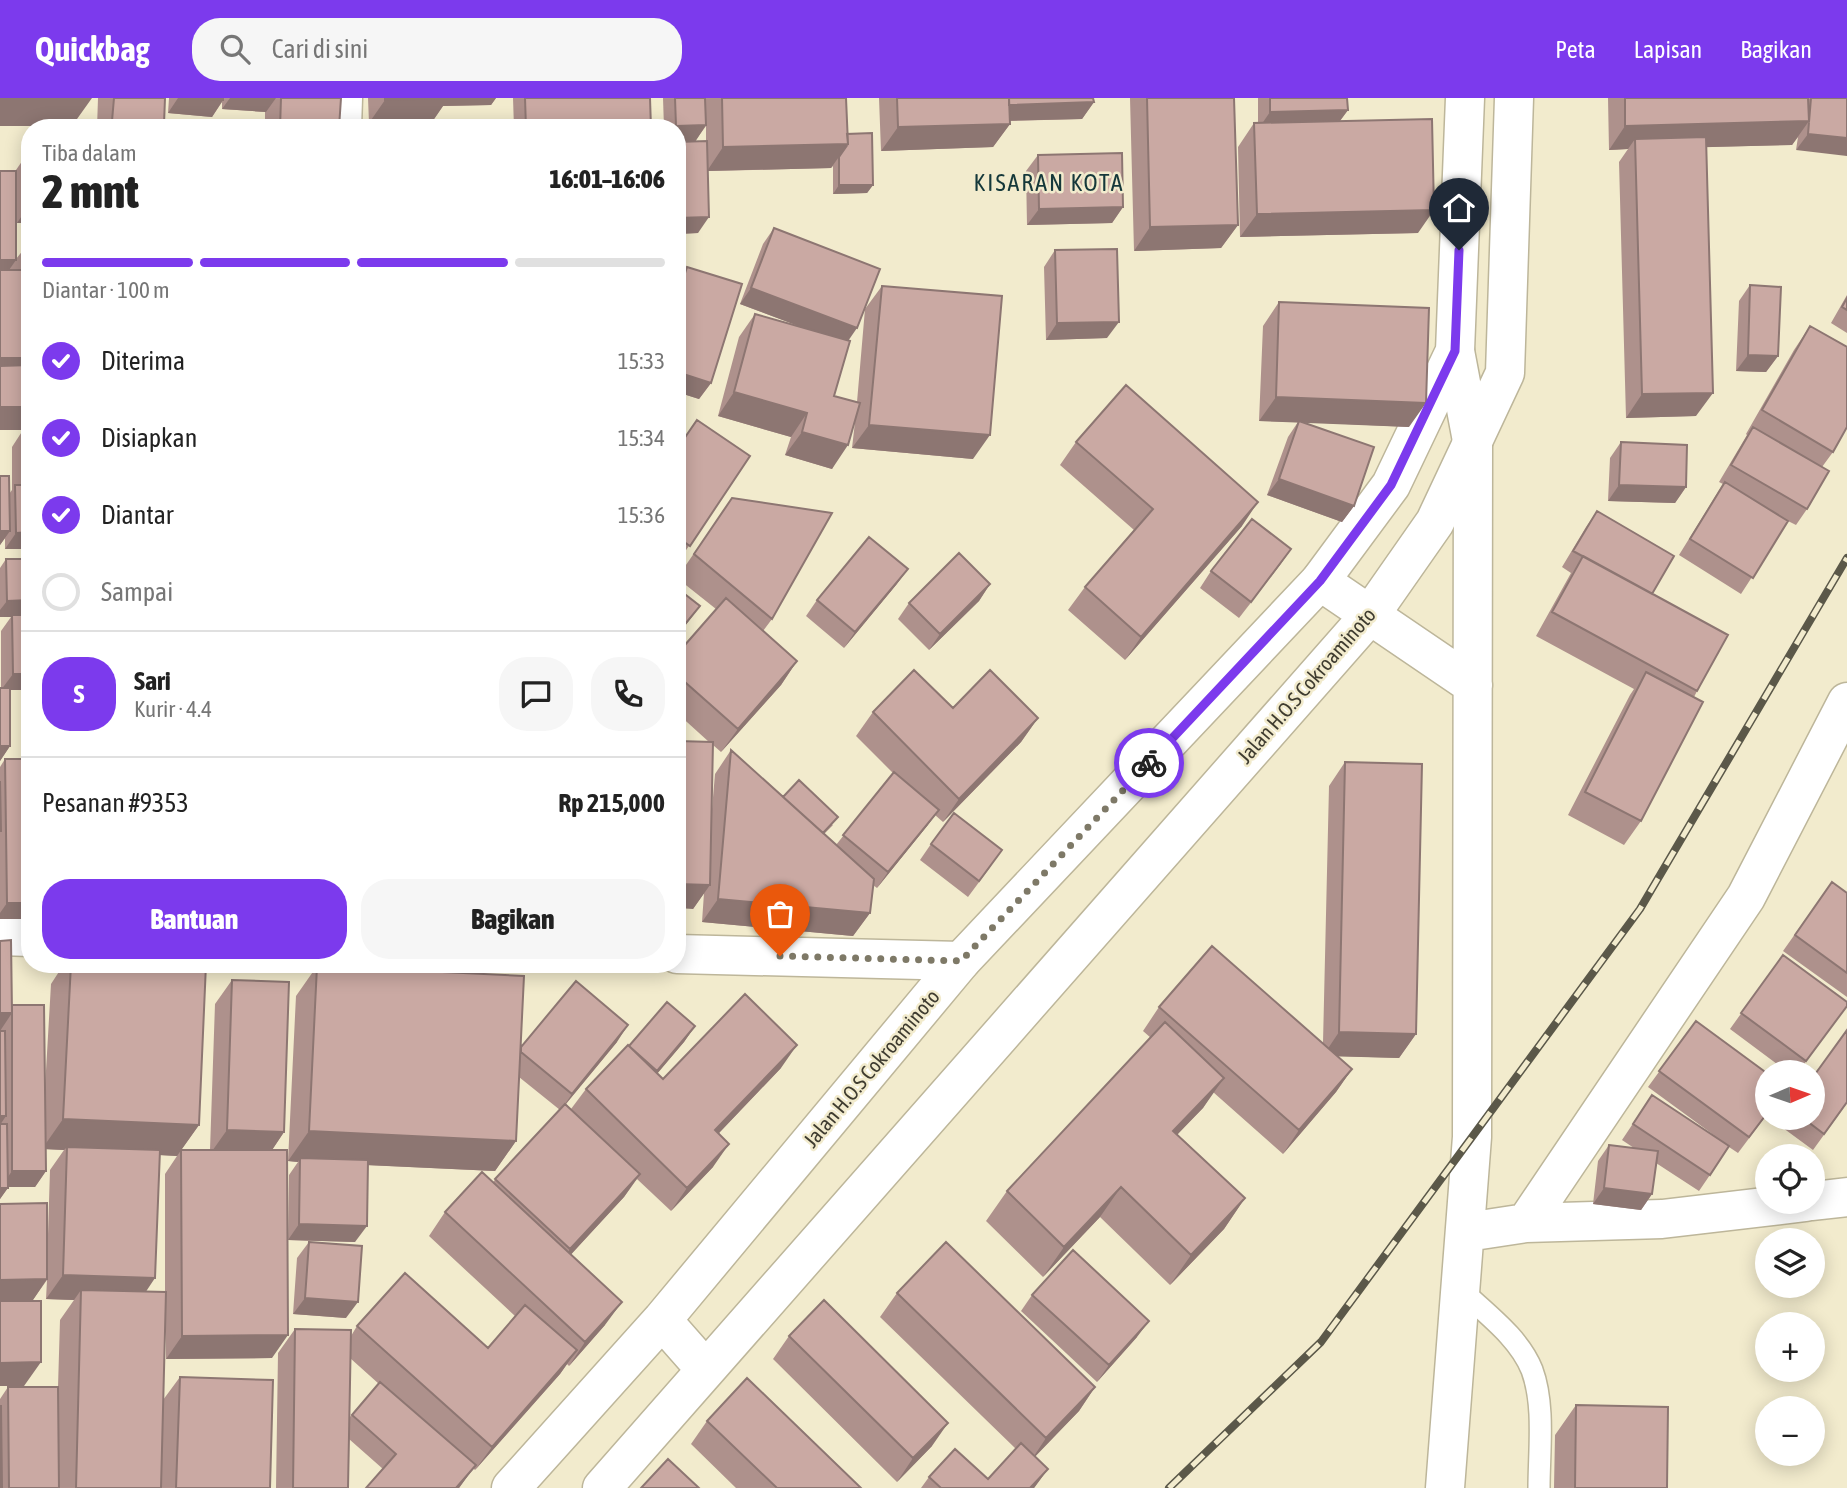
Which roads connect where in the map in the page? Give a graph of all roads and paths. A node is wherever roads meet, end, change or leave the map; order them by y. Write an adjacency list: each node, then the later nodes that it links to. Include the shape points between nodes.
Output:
1 (343, 98): 4 (main road)
2 (1465, 98): 5 (main road, Jalan H.O.S Cokroaminoto)
3 (1514, 98): 6 (main road, Jalan H.O.S Cokroaminoto, via 1505,373)
4 (342, 119)
5 (1455, 351): 6 (main road); 7 (main road, Jalan H.O.S Cokroaminoto, via 1391,485)
6 (1473, 446): 8 (main road, Jalan H.O.S Cokroaminoto, via 1435,522); 9 (main road)
7 (1320, 581): 8 (main road); 14 (main road, Jalan H.O.S Cokroaminoto)
8 (1370, 615): 9 (main road); 22 (main road, Jalan H.O.S Cokroaminoto)
9 (1473, 685): 19 (main road, via 1472,1137)
10 (1847, 702): 18 (main road, via 1746,898)
11 (0, 936): 12 (main road)
12 (21, 937)
13 (686, 954): 14 (main road)
14 (961, 961): 21 (main road, Jalan H.O.S Cokroaminoto)
15 (1847, 1197): 16 (main road)
16 (1825, 1200)
17 (1755, 1208): 18 (main road, via 1662,1219)
18 (1526, 1223): 19 (main road)
19 (1466, 1232): 20 (main road)
20 (1460, 1289): 25 (main road); 26 (lane, via 1512,1338 1532,1370 1539,1409)
21 (662, 1320): 22 (main road); 23 (main road, Jalan H.O.S Cokroaminoto)
22 (706, 1370): 24 (main road, Jalan H.O.S Cokroaminoto)
23 (511, 1488)
24 (602, 1488)
25 (1445, 1488)
26 (1539, 1488)

